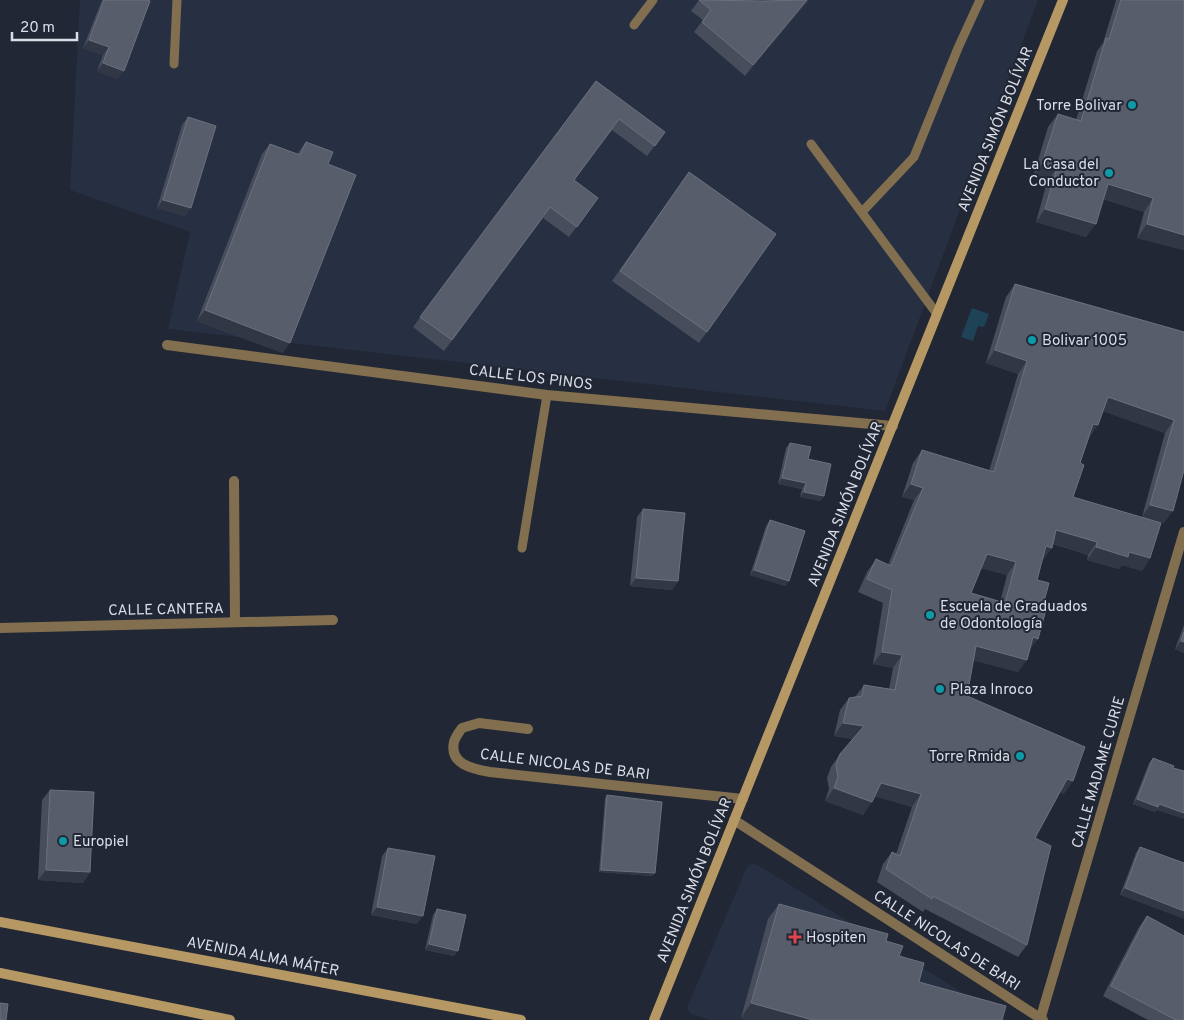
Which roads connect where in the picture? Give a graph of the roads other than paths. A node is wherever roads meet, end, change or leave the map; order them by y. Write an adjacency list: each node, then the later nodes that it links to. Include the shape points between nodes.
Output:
1 (177, 0): 6 (lane)
2 (653, 0): 5 (lane)
3 (980, 0): 8 (lane, via 914,157)
4 (1062, 0): 9 (main road, AVENIDA SIMÓN BOLÍVAR)
5 (634, 25)
6 (174, 64)
7 (811, 144): 8 (lane)
8 (862, 212): 9 (lane)
9 (937, 314): 12 (main road, AVENIDA SIMÓN BOLÍVAR)
10 (167, 345): 11 (street, CALLE LOS PINOS)
11 (547, 395): 12 (street, CALLE LOS PINOS); 15 (lane)
12 (893, 426): 20 (main road, AVENIDA SIMÓN BOLÍVAR)
13 (234, 481): 17 (street)
14 (1184, 532): 24 (street, CALLE MADAME CURIE)
15 (522, 548)
16 (333, 620): 17 (street, CALLE CANTERA)
17 (235, 622): 18 (street, CALLE CANTERA)
18 (0, 628)
19 (528, 729): 20 (street, CALLE NICOLAS DE BARI, via 479,723 462,728 454,742 454,755 460,763 490,772)
20 (743, 799): 21 (main road, AVENIDA SIMÓN BOLÍVAR)
21 (734, 820): 24 (street, CALLE NICOLAS DE BARI); 27 (main road, AVENIDA SIMÓN BOLÍVAR)
22 (0, 922): 26 (main road, AVENIDA ALMA MÁTER)
23 (0, 973): 25 (main road)
24 (1041, 1019)
25 (230, 1020)
26 (521, 1020)
27 (654, 1020)

